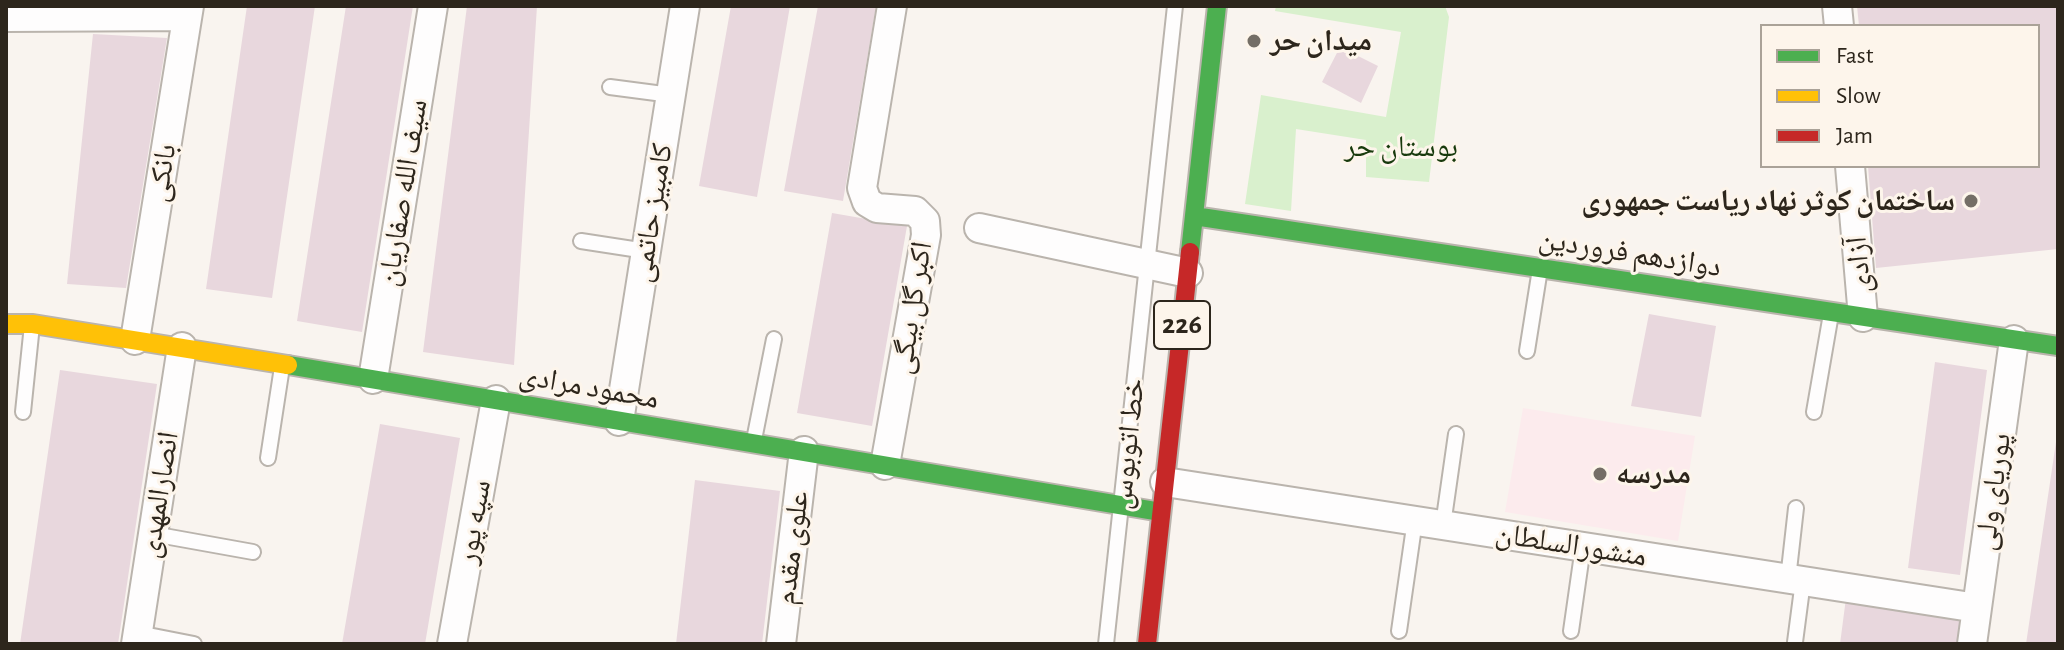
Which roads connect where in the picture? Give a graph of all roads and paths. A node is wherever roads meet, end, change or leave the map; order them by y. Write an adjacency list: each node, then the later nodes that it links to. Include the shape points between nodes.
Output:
1 (433, 6): 29 (street, سیف الله صفاریان)
2 (685, 6): 9 (street, کامبیز حاتمی)
3 (892, 6): 38 (street, اکبر گل بیگی, via 862,188 867,202 877,208 915,211 925,221 926,235)
4 (1175, 6): 15 (lane, خط اتوبوس)
5 (1217, 6): 11 (main road, 226)
6 (188, 11): 7 (street); 23 (street, بانکی)
7 (6, 17)
8 (610, 87): 9 (lane)
9 (671, 95): 14 (street, کامبیز حاتمی)
10 (1850, 168): 19 (street, آزادی)
11 (1194, 216): 16 (main road, دوازدهم فروردین); 17 (main road, 226)
12 (979, 228): 15 (street)
13 (581, 241): 14 (lane)
14 (646, 251): 33 (street, کامبیز حاتمی)
15 (1147, 264): 17 (street); 40 (lane, خط اتوبوس)
16 (1540, 268): 18 (main road, دوازدهم فروردین); 27 (lane)
17 (1188, 273): 39 (main road, 226)
18 (1831, 312): 19 (main road, دوازدهم فروردین); 32 (lane)
19 (1863, 317): 24 (main road, دوازدهم فروردین)
20 (6, 324): 21 (main road, محمود مرادی)
21 (33, 324): 23 (main road, محمود مرادی); 31 (lane)
22 (774, 339): 35 (lane)
23 (135, 340): 26 (main road, محمود مرادی)
24 (2014, 340): 25 (main road, دوازدهم فروردین); 49 (street, پوریای ولی)
25 (2058, 346)
26 (182, 347): 28 (main road, محمود مرادی); 45 (street, انصارالمهدی)
27 (1527, 351)
28 (283, 364): 29 (main road, محمود مرادی); 37 (lane)
29 (373, 379): 30 (main road, محمود مرادی)
30 (496, 400): 33 (main road, محمود مرادی); 55 (street, سپه پور)
31 (23, 412)
32 (1814, 412)
33 (619, 421): 35 (main road, محمود مرادی)
34 (1456, 434): 44 (lane)
35 (753, 443): 36 (main road, محمود مرادی)
36 (804, 451): 38 (main road, محمود مرادی); 56 (street, علوی مقدم)
37 (268, 458)
38 (885, 465): 40 (main road, محمود مرادی)
39 (1165, 482): 42 (main road, 226); 43 (street, منشورالسلطان)
40 (1121, 505): 42 (main road, محمود مرادی); 57 (lane, خط اتوبوس)
41 (1796, 508): 48 (lane)
42 (1161, 512): 58 (main road, 226)
43 (1415, 520): 44 (street, منشورالسلطان); 50 (lane)
44 (1443, 525): 46 (street, منشورالسلطان)
45 (153, 534): 47 (lane); 52 (street, انصارالمهدی)
46 (1583, 547): 48 (street, منشورالسلطان); 51 (lane)
47 (253, 552)
48 (1795, 580): 49 (street, منشورالسلطان); 53 (lane)
49 (1977, 608): 59 (street, پوریای ولی)
50 (1399, 631)
51 (1571, 631)
52 (137, 639): 54 (lane)
53 (1795, 642)
54 (194, 644)
55 (452, 644)
56 (781, 644)
57 (1106, 644)
58 (1147, 644)
59 (1972, 644)

